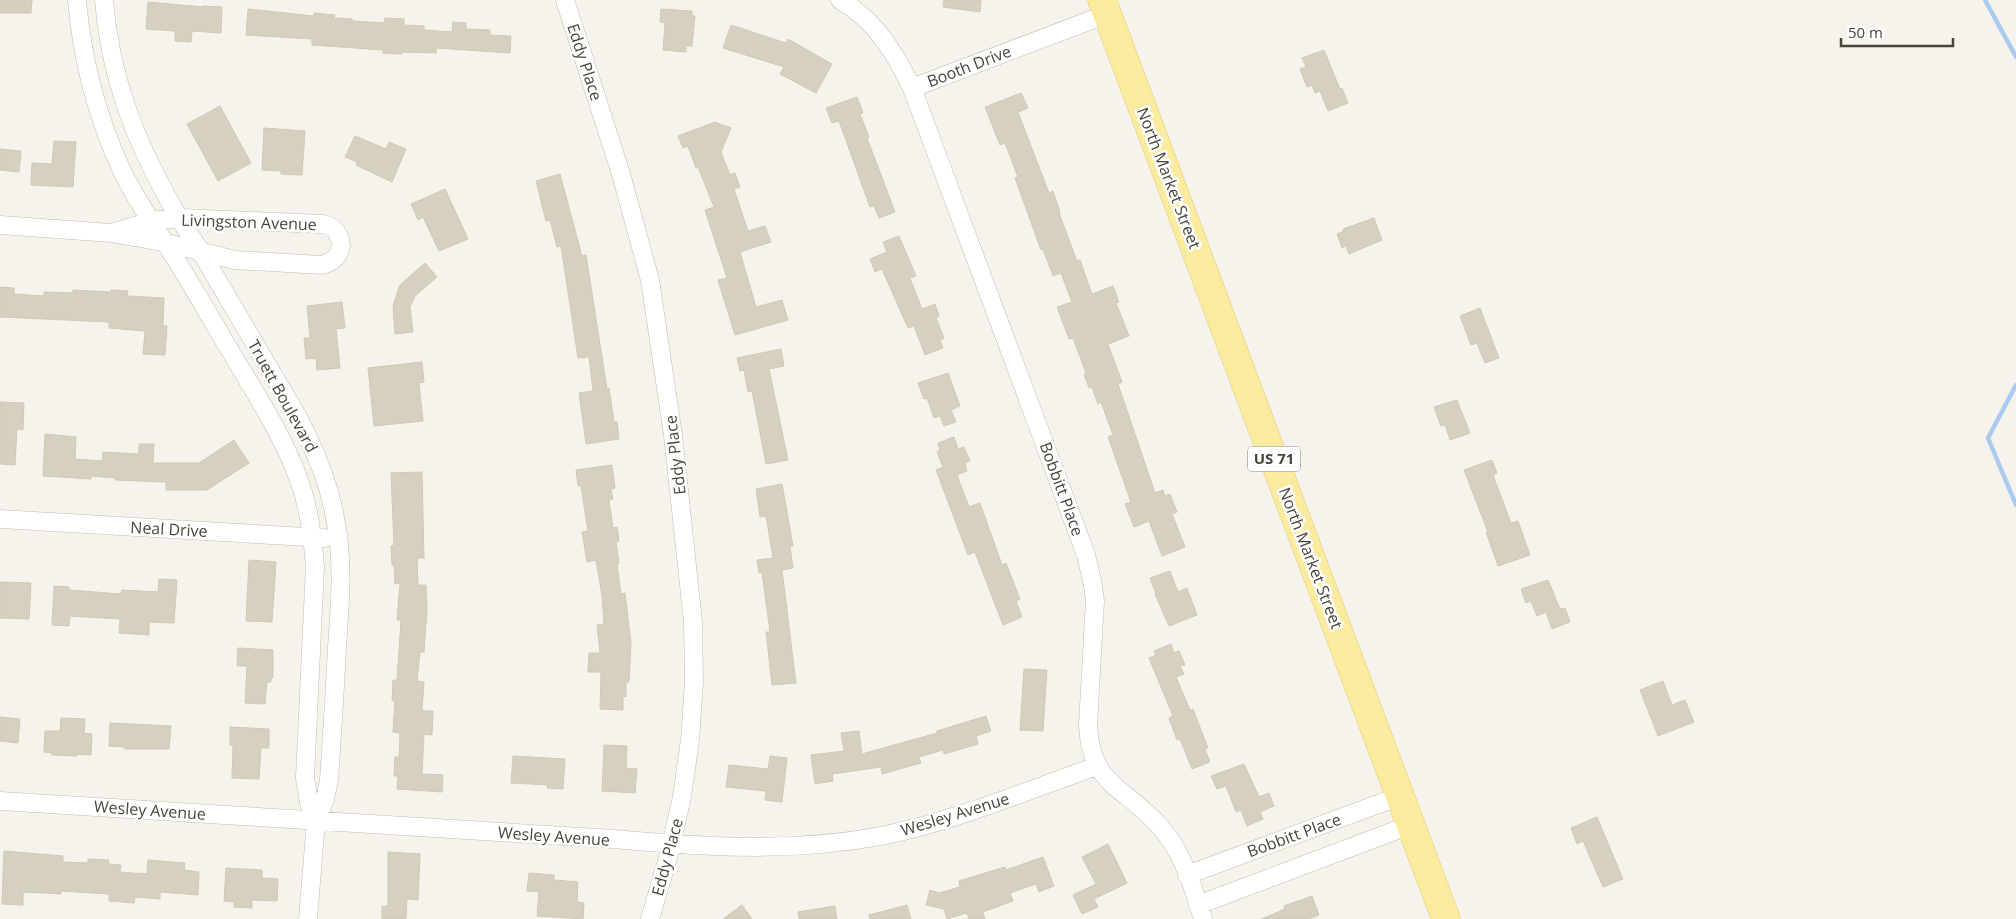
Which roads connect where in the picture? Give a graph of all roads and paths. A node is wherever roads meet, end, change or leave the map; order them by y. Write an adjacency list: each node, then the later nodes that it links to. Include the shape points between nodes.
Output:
1 (77, 0): 8 (street, Truett Boulevard, via 84,52 101,120 123,172)
2 (104, 0): 7 (street, Truett Boulevard, via 110,52 132,127)
3 (565, 0): 21 (street, Eddy Place, via 622,174 650,280 673,435 693,622 694,682 690,740)
4 (840, 0): 6 (street, Booth Drive, via 876,30 898,59)
5 (1105, 7): 6 (street, Booth Drive); 17 (main road, North Market Street / US 71)
6 (912, 88): 16 (street, Bobbitt Place, via 1090,570 1095,601 1088,743)
7 (180, 218): 8 (street, Livingston Avenue); 12 (street, Truett Boulevard); 12 (street, Livingston Avenue, via 328,225 336,230 341,245 335,259 321,265 235,260)
8 (151, 221): 10 (street, Livingston Avenue); 11 (street, Truett Boulevard)
9 (0, 225): 10 (street, Livingston Avenue)
10 (111, 232): 11 (street, Livingston Avenue)
11 (163, 242): 12 (street, Livingston Avenue); 14 (street, Truett Boulevard, via 282,442 302,491)
12 (201, 252): 15 (street, Truett Boulevard, via 315,451 330,495)
13 (0, 519): 14 (street, Neal Drive)
14 (313, 538): 15 (street, Neal Drive); 19 (street, Truett Boulevard, via 315,595 305,778)
15 (339, 539): 19 (street, Truett Boulevard, via 341,588 329,780)
16 (1097, 766): 21 (street, Wesley Avenue, via 947,819 881,836 794,847); 22 (street, Bobbitt Place, via 1114,788 1148,812 1184,863)
17 (1400, 796): 20 (main road, North Market Street / US 71); 22 (street, Bobbitt Place)
18 (0, 801): 19 (street, Wesley Avenue)
19 (316, 821): 21 (street, Wesley Avenue); 24 (street, Truett Boulevard)
20 (1410, 825): 23 (street, Bobbitt Place); 26 (main road, North Market Street / US 71)
21 (672, 844): 25 (street, Eddy Place)
22 (1187, 874): 23 (street, Bobbitt Place)
23 (1200, 912)
24 (308, 919)
25 (650, 919)
26 (1446, 919)

